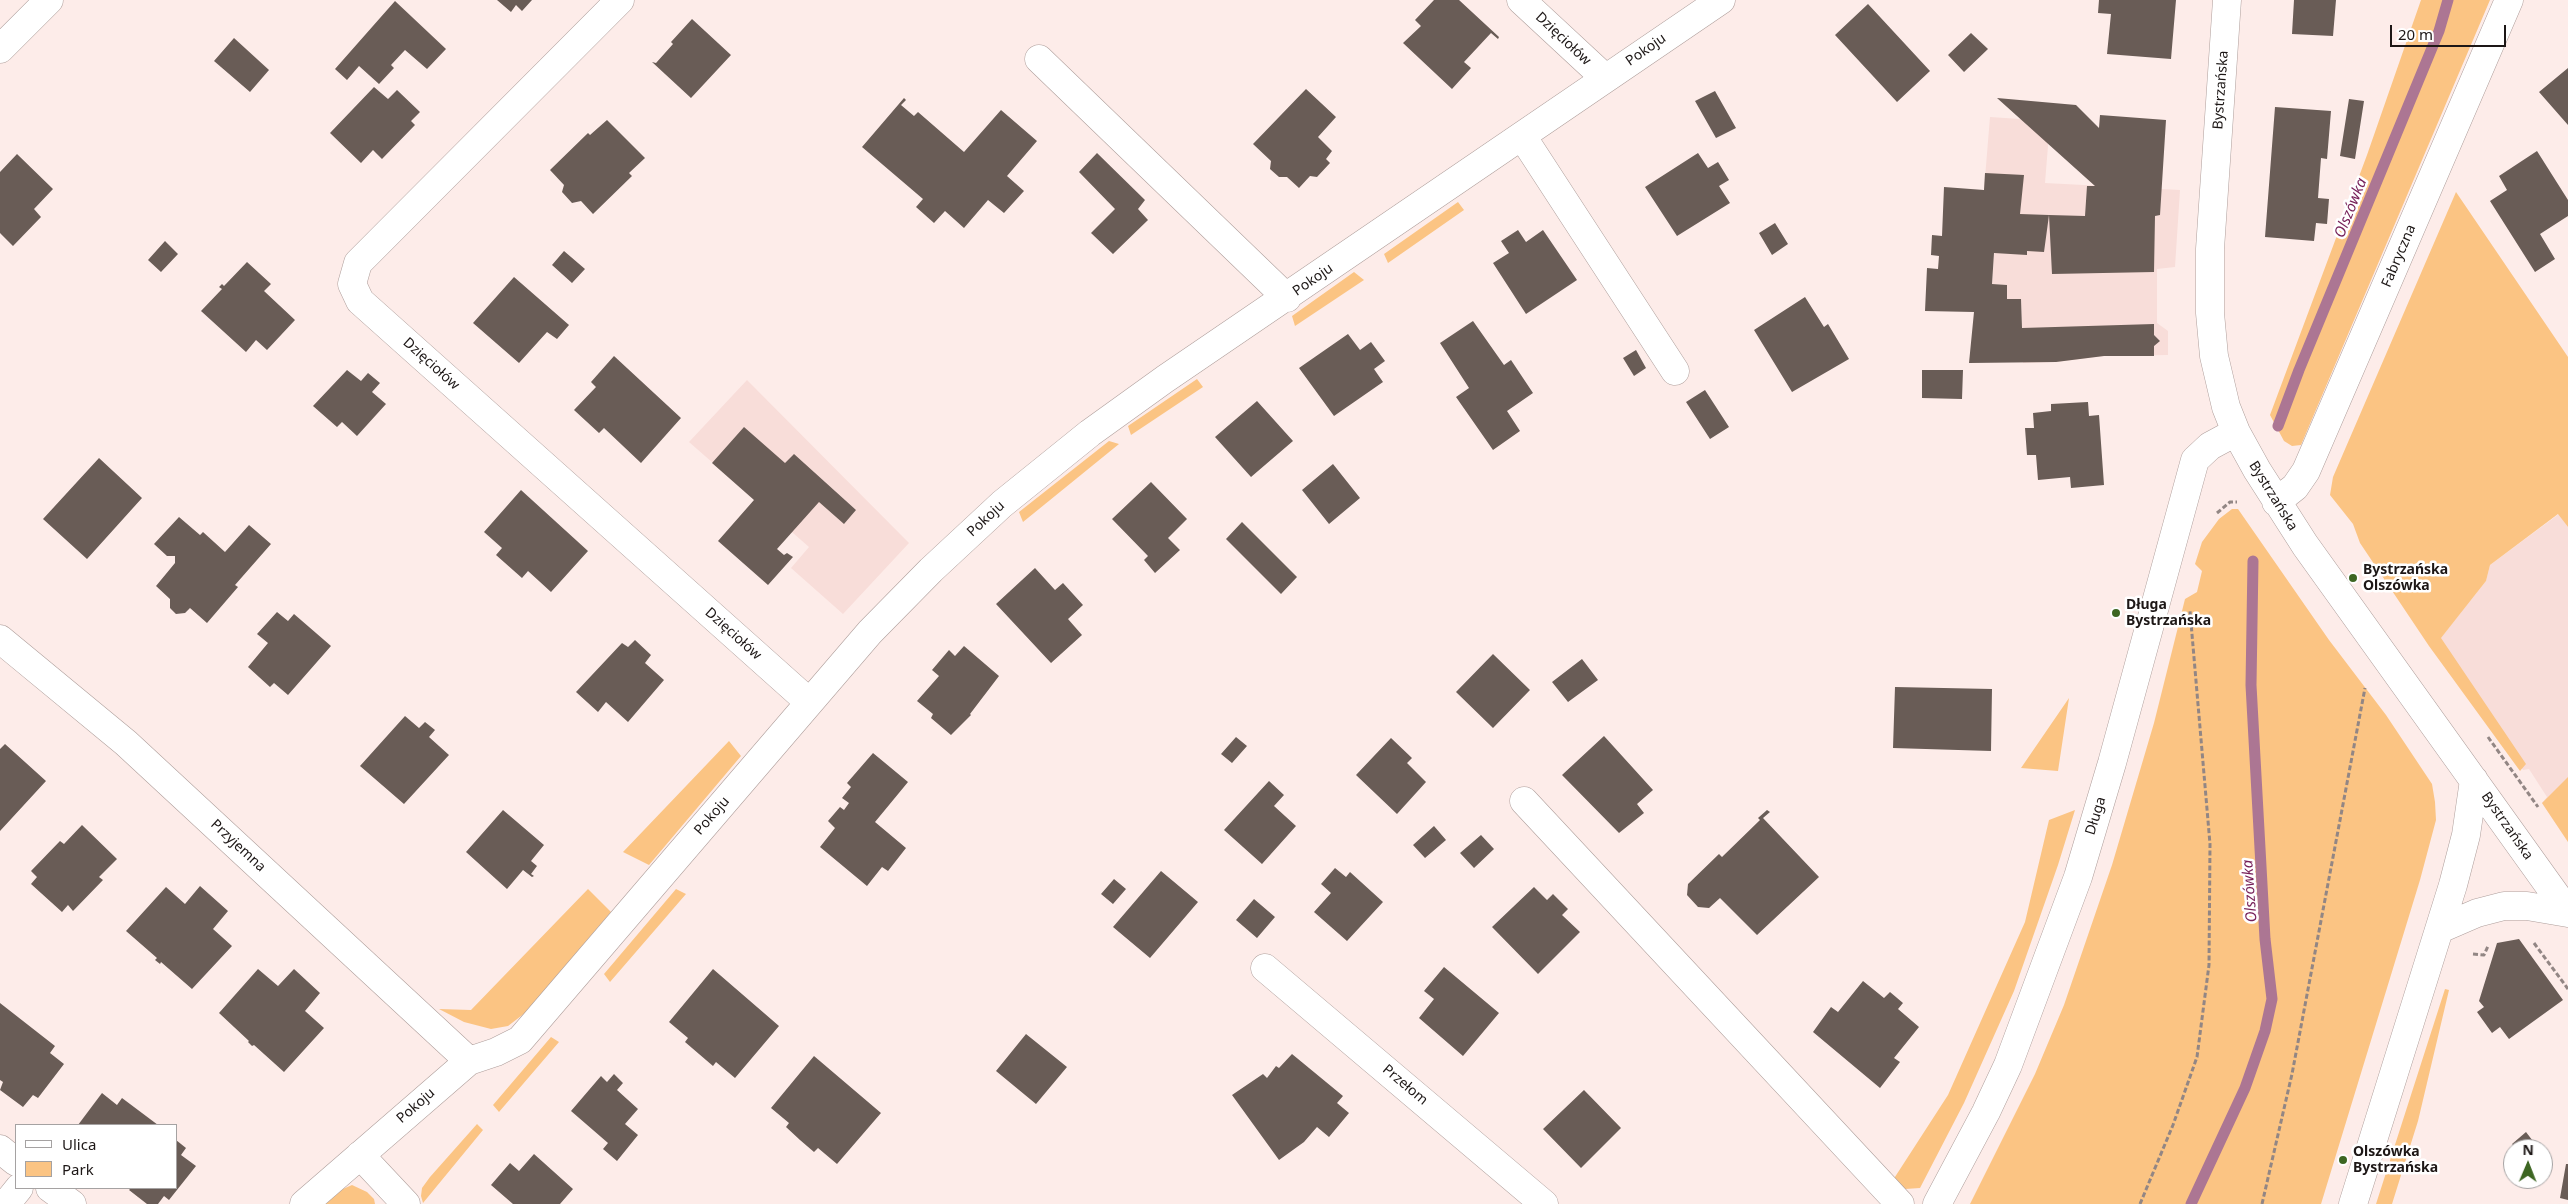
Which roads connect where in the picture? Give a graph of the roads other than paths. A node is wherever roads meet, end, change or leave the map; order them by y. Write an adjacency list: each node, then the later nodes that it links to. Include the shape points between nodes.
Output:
1 (49, 0): 7 (street)
2 (620, 0): 16 (street, Dzięciołów, via 358,263 352,284 360,301)
3 (1521, 0): 9 (street, Dzięciołów)
4 (1721, 0): 9 (street, Pokoju)
5 (2227, 0): 13 (street, Bystrzańska, via 2210,249 2210,313 2219,381)
6 (2509, 0): 14 (street, Fabryczna, via 2306,471 2295,487)
7 (0, 49)
8 (1039, 59): 11 (street)
9 (1605, 78): 10 (street, Pokoju)
10 (1522, 136): 11 (street, Pokoju); 12 (street)
11 (1286, 298): 16 (street, Pokoju, via 1165,378 1002,504 870,632)
12 (1675, 371)
13 (2236, 432): 14 (street, Bystrzańska); 34 (street, Długa, via 2210,446 2195,460 2078,877 2008,1065)
14 (2276, 502): 17 (street, Bystrzańska)
15 (0, 639): 22 (street, Przyjemna, via 126,743)
16 (809, 702): 22 (street, Pokoju, via 520,1040)
17 (2474, 780): 19 (street, Bystrzańska); 20 (street, via 2466,835)
18 (1524, 801): 33 (street)
19 (2568, 912): 20 (street, via 2504,906 2477,913)
20 (2440, 930): 35 (street)
21 (1265, 968): 32 (street, Przełom)
22 (469, 1060): 24 (street, Pokoju)
23 (0, 1149): 25 (street)
24 (360, 1155): 28 (street); 31 (street, Pokoju)
25 (15, 1161)
26 (18, 1189): 29 (street)
27 (51, 1189): 30 (street)
28 (402, 1203)
29 (6, 1204)
30 (72, 1204)
31 (304, 1204)
32 (1544, 1204)
33 (1900, 1204)
34 (1937, 1204)
35 (2353, 1204)

